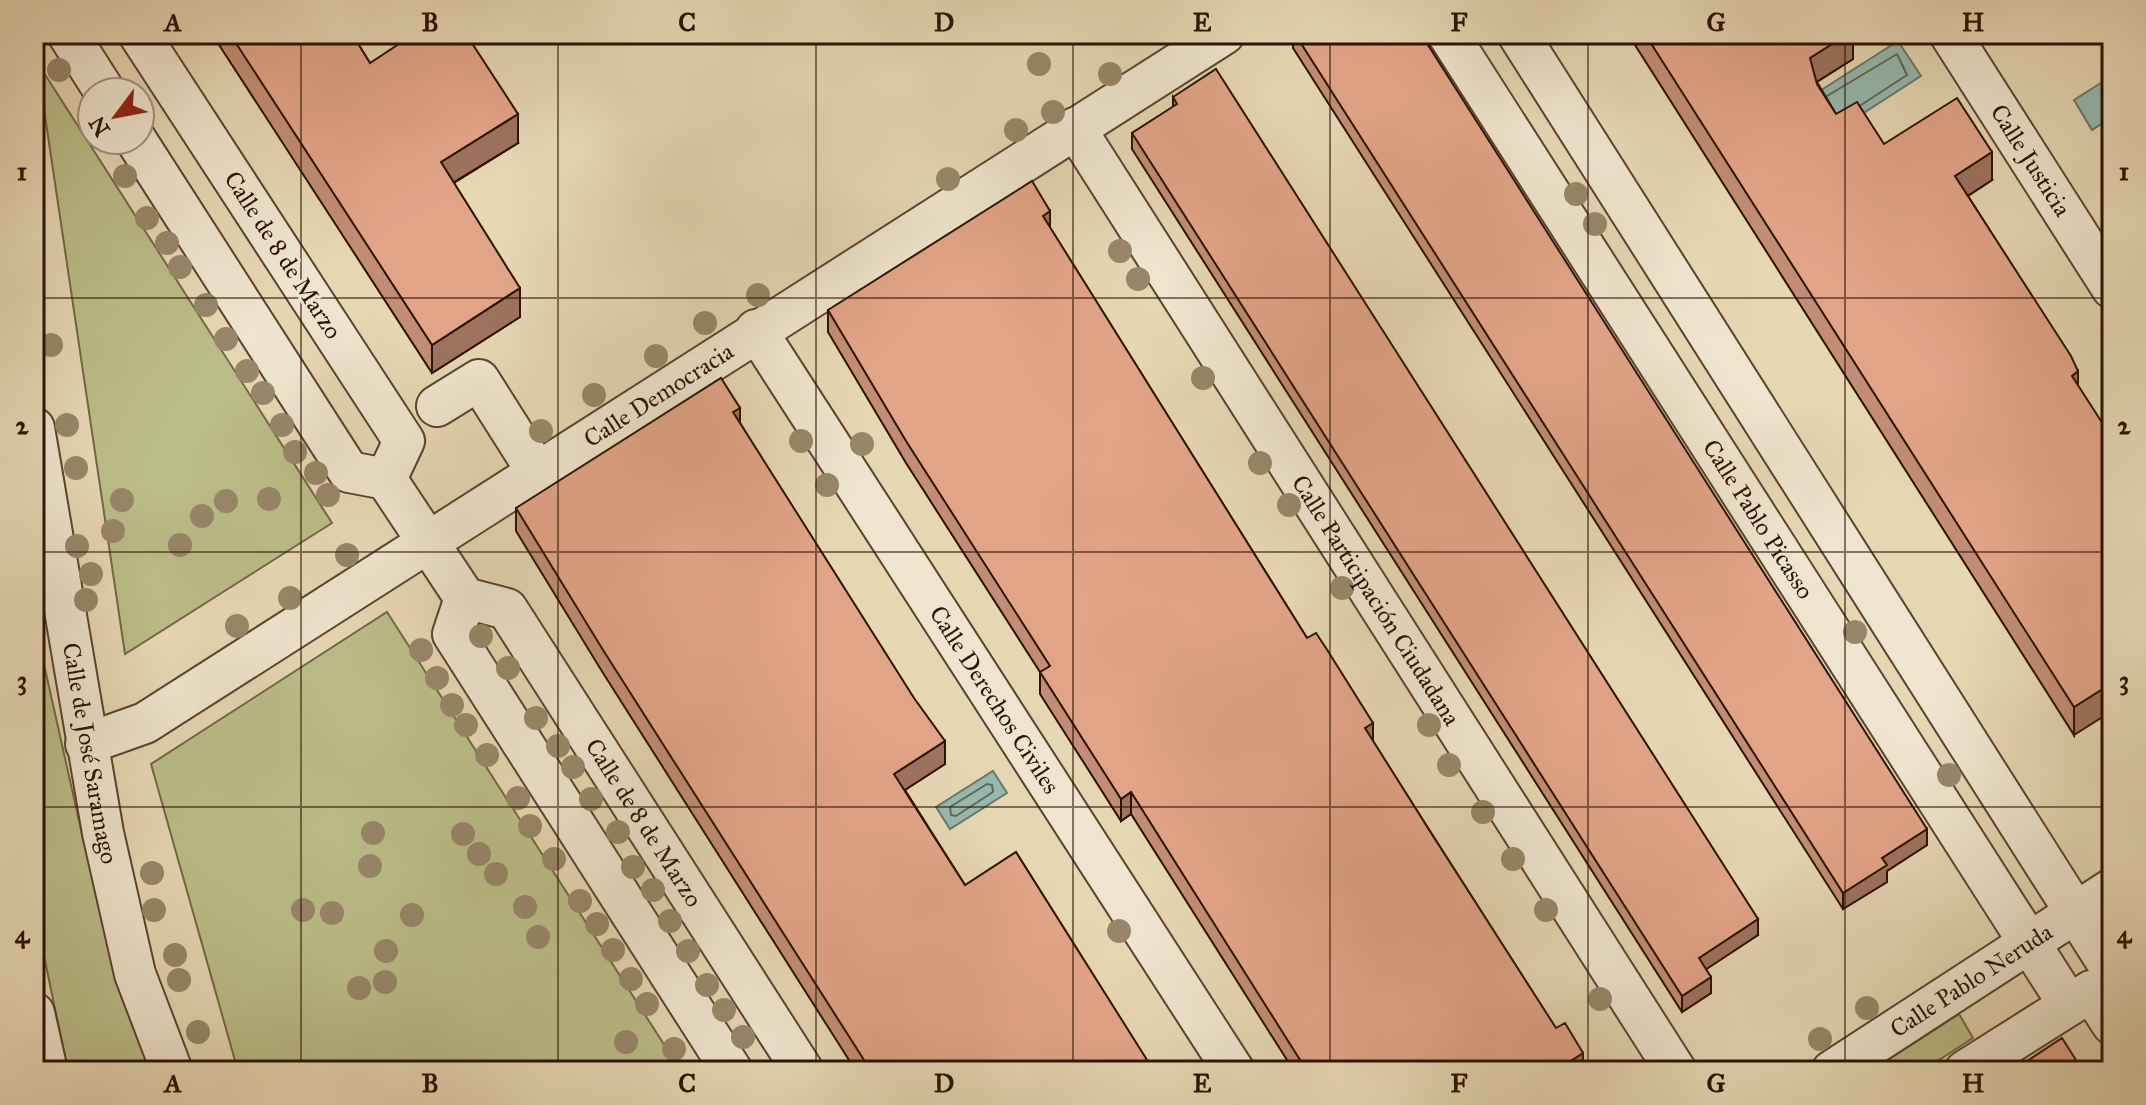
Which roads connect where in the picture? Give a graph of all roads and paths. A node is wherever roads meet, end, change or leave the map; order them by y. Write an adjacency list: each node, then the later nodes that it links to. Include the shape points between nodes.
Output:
1 (68, 34): 7 (street)
2 (139, 34): 15 (street, Calle de 8 de Marzo, via 404,441)
3 (1224, 34): 8 (street, Calle Democracia)
4 (1448, 34): 21 (street, Calle Pablo Picasso)
5 (1518, 34): 20 (street, Calle Pablo Picasso)
6 (1950, 34): 10 (street, Calle Justicia)
7 (95, 76)
8 (1075, 128): 11 (street, Calle Democracia); 30 (street, Calle Participación Ciudadana)
9 (146, 156): 15 (street, via 349,472)
10 (2112, 288)
11 (756, 330): 14 (street, Calle Democracia); 29 (street, Calle Derechos Civiles)
12 (437, 406): 14 (street, via 479,380)
13 (34, 428): 18 (street, Calle de José Saramago)
14 (536, 470): 16 (street, Calle Democracia)
15 (386, 479): 16 (street)
16 (428, 539): 17 (street); 18 (street, Calle Democracia, via 145,723)
17 (465, 598): 27 (street, via 453,634); 28 (street, Calle de 8 de Marzo, via 507,609)
18 (86, 744): 26 (street, Calle de José Saramago, via 135,974)
19 (2112, 889): 20 (street, Calle Pablo Neruda)
20 (2076, 911): 21 (street, Calle Pablo Neruda); 22 (street, Calle Pablo Picasso)
21 (2030, 940): 22 (street, Calle Pablo Picasso); 31 (street, Calle Pablo Neruda)
22 (2096, 986): 24 (street, Calle Pablo Picasso); 32 (street)
23 (34, 1013): 25 (street)
24 (2112, 1024)
25 (47, 1071)
26 (172, 1071)
27 (732, 1071)
28 (803, 1071)
29 (1234, 1071)
30 (1676, 1071)
31 (1832, 1071)
32 (1965, 1071)

